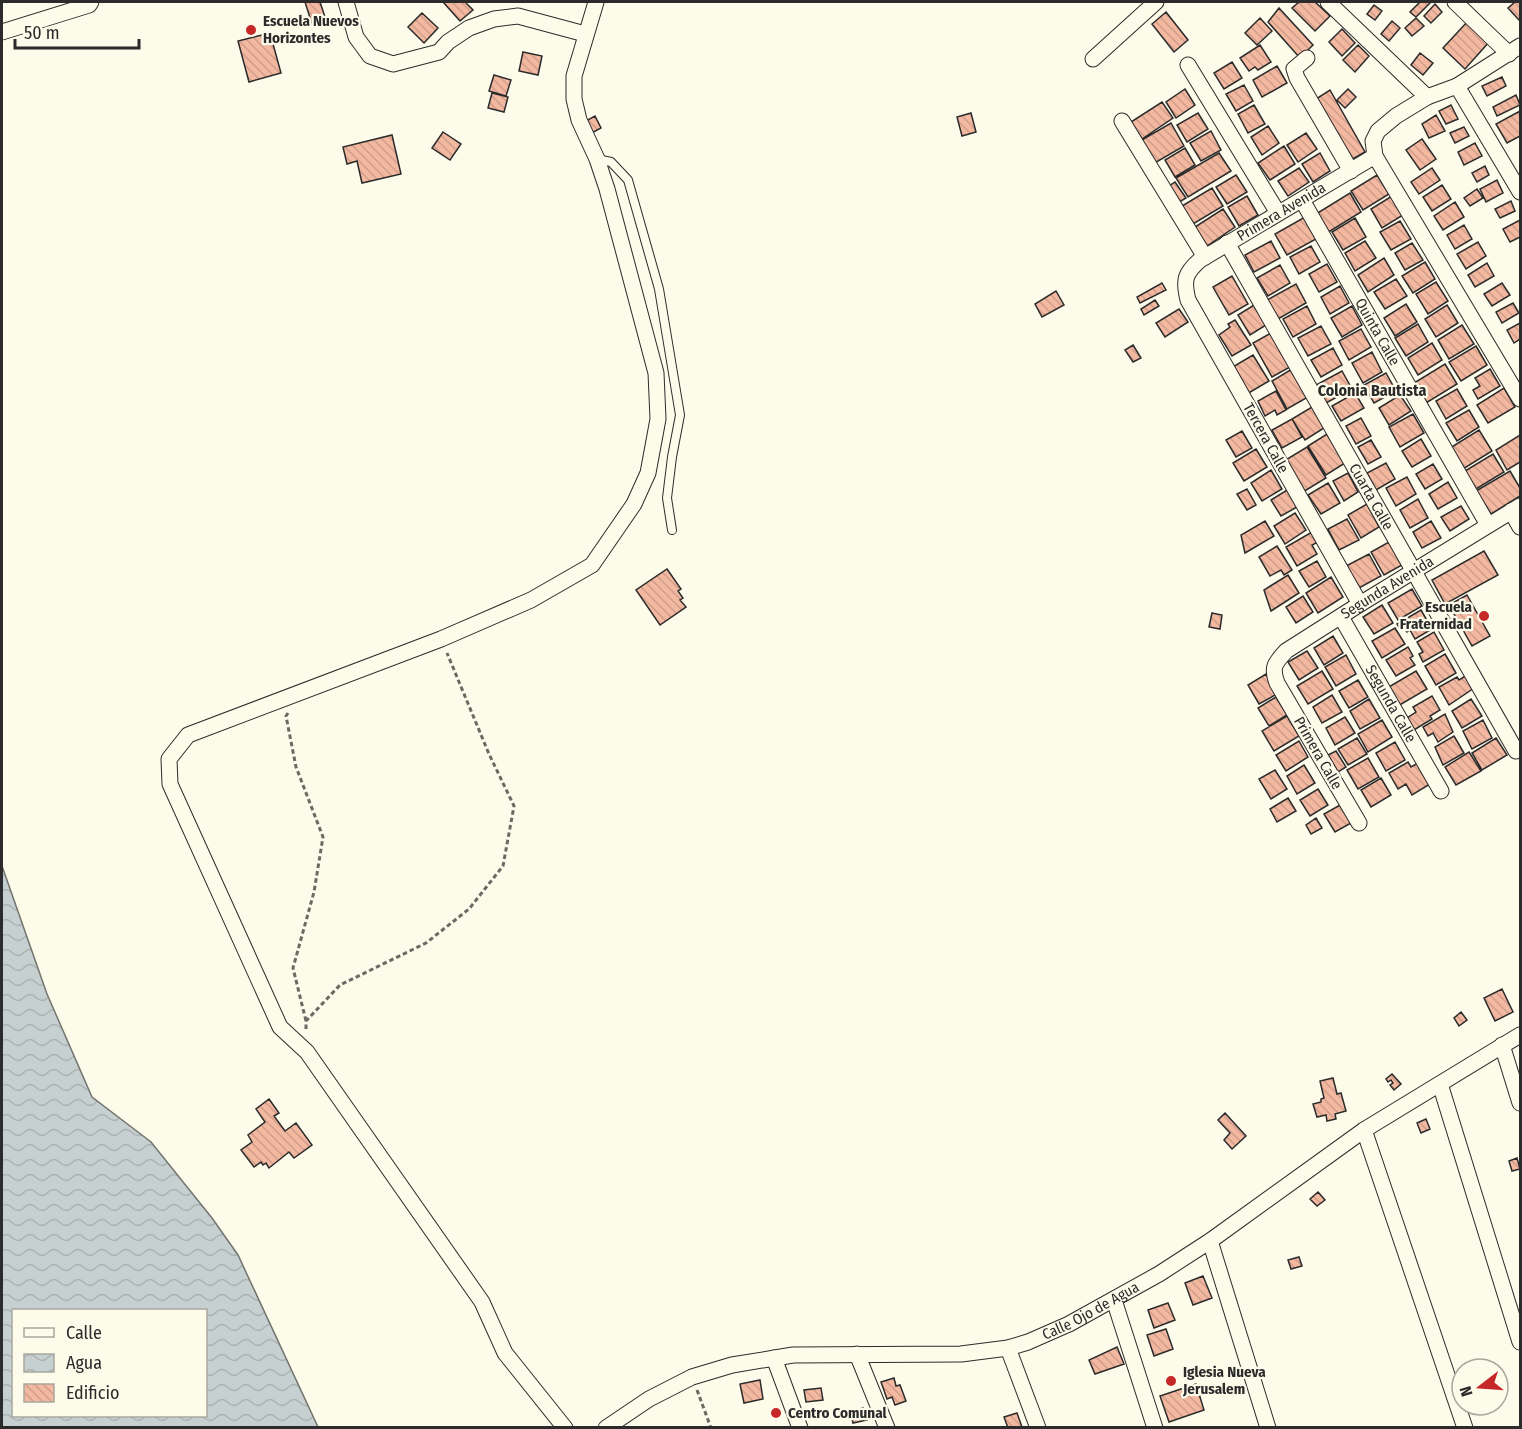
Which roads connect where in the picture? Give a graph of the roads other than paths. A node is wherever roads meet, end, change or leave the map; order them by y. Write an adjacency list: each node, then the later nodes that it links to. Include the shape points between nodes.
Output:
1 (91, 2): 7 (street)
2 (346, 2): 8 (street, via 356,37 370,56 393,64 439,52 469,28 494,19 518,16)
3 (596, 2): 8 (street)
4 (1156, 2): 11 (street)
5 (1328, 2): 14 (street)
6 (1455, 2): 9 (street)
7 (2, 32)
8 (585, 34): 17 (street, via 574,76 574,99)
9 (1515, 50): 13 (street)
10 (1307, 58): 18 (street, via 1294,69 1297,78)
11 (1093, 59)
12 (1188, 65): 21 (street)
13 (1457, 86): 14 (street); 19 (street)
14 (1427, 97): 16 (street, via 1378,131 1373,141)
15 (1122, 121): 23 (street)
16 (1375, 156): 18 (street, Primera Avenida); 25 (street)
17 (597, 159): 29 (lane, via 612,162 628,180 659,289 680,415 667,498); 48 (street, via 656,373 658,419 648,473 634,504 592,565 531,600 441,639 188,735 169,759 170,784 280,1027 308,1052 476,1293 506,1353)
18 (1351, 171): 20 (street, Primera Avenida)
19 (1521, 192)
20 (1302, 200): 21 (street, Primera Avenida); 27 (street, Quinta Calle)
21 (1278, 213): 22 (street, Primera Avenida)
22 (1227, 243): 23 (street, Primera Avenida); 30 (street, Cuarta Calle)
23 (1205, 257): 24 (street, Primera Avenida)
24 (1189, 269): 31 (street, Tercera Calle, via 1185,280 1188,300)
25 (1521, 399)
26 (1516, 509): 27 (street, Segunda Avenida); 28 (street)
27 (1488, 525): 30 (street, Segunda Avenida)
28 (1521, 527)
29 (672, 530)
30 (1415, 571): 31 (street, Segunda Avenida); 34 (street, Cuarta Calle)
31 (1360, 604): 32 (street, Segunda Avenida)
32 (1341, 617): 33 (street, Segunda Avenida, via 1286,651 1276,662 1273,673); 35 (street, Segunda Calle)
33 (1277, 683): 36 (street, Primera Calle)
34 (1516, 751)
35 (1441, 791)
36 (1359, 823)
37 (1521, 1035): 38 (street, Calle Ojo de Agua)
38 (1502, 1045): 39 (street, Calle Ojo de Agua); 40 (street)
39 (1440, 1083): 41 (street, Calle Ojo de Agua); 44 (street)
40 (1521, 1103)
41 (1364, 1130): 42 (street, Calle Ojo de Agua); 55 (street)
42 (1210, 1241): 43 (street, Calle Ojo de Agua); 54 (street)
43 (1114, 1300): 45 (street, Calle Ojo de Agua, via 1069,1324); 53 (street)
44 (1521, 1342)
45 (1008, 1348): 46 (street, Calle Ojo de Agua, via 961,1354); 52 (street)
46 (857, 1354): 47 (street, Calle Ojo de Agua); 51 (street)
47 (774, 1358): 49 (street, Calle Ojo de Agua, via 692,1377); 50 (street)
48 (565, 1428)
49 (606, 1428)
50 (800, 1428)
51 (886, 1428)
52 (1038, 1428)
53 (1155, 1428)
54 (1268, 1428)
55 (1465, 1428)

